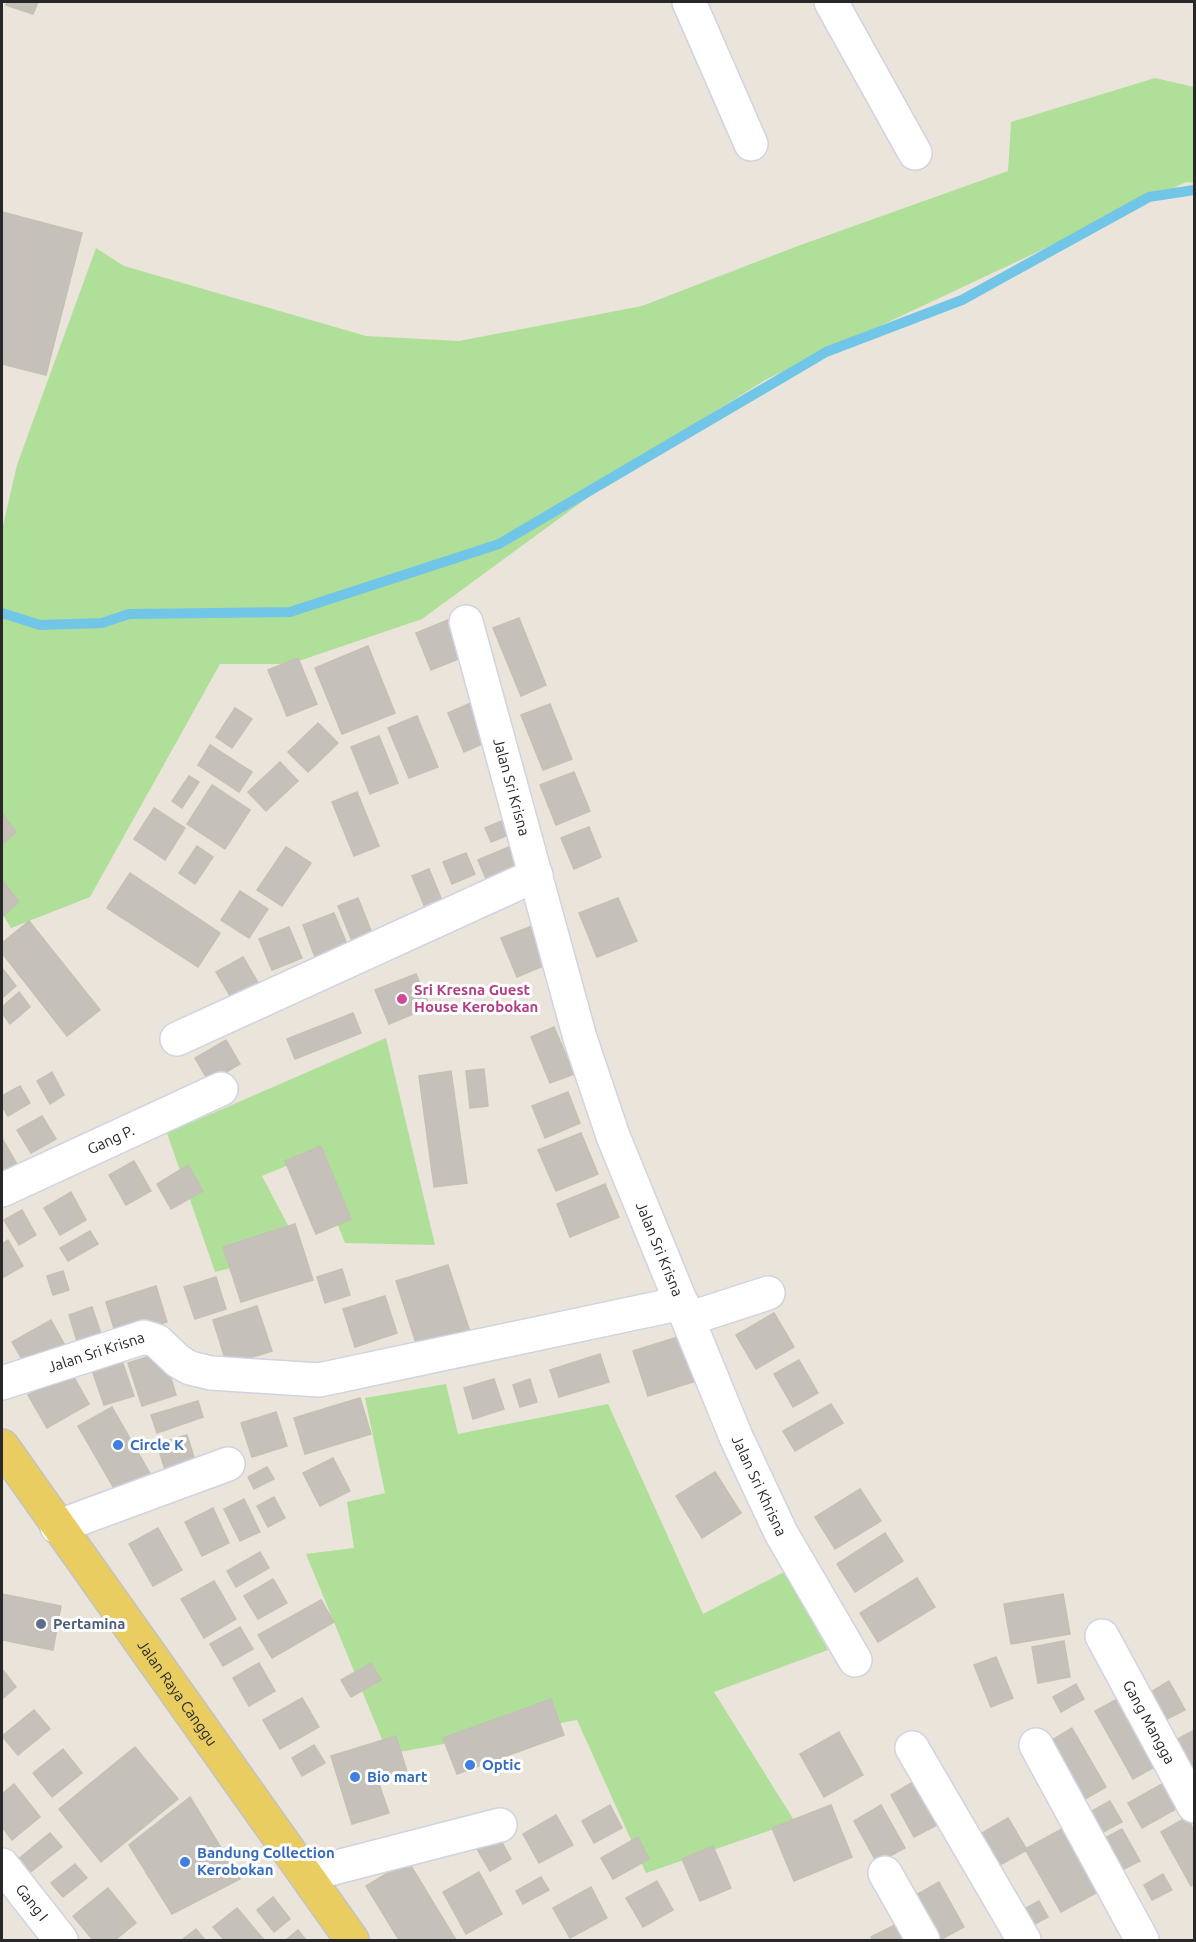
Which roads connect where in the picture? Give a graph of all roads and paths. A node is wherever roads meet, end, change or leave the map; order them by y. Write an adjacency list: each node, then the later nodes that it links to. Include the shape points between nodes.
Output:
1 (689, 2): 3 (street)
2 (831, 2): 4 (street)
3 (751, 144)
4 (915, 153)
5 (466, 622): 6 (street, Jalan Sri Krisna)
6 (536, 875): 7 (street); 11 (street, Jalan Sri Krisna, via 580,1038 613,1136)
7 (177, 1039)
8 (221, 1089): 9 (street, Gang P.)
9 (2, 1190)
10 (768, 1293): 11 (street)
11 (685, 1311): 12 (street, Jalan Sri Krisna, via 320,1380 211,1373 190,1368 157,1341 144,1337); 17 (street, Jalan Sri Khrisna, via 736,1437 781,1533)
12 (2, 1383)
13 (2, 1446): 15 (main road, Jalan Raya Canggu)
14 (228, 1464): 15 (street)
15 (57, 1527): 24 (main road, Jalan Raya Canggu)
16 (1102, 1636): 20 (street, Gang Mangga)
17 (855, 1660)
18 (1036, 1745): 29 (street)
19 (912, 1748): 28 (street)
20 (1194, 1806)
21 (500, 1824): 24 (street)
22 (2, 1865): 25 (street, Gang I)
23 (885, 1873): 27 (street)
24 (306, 1875): 26 (main road, Jalan Raya Canggu)
25 (61, 1941)
26 (351, 1941)
27 (923, 1941)
28 (1024, 1941)
29 (1142, 1941)

